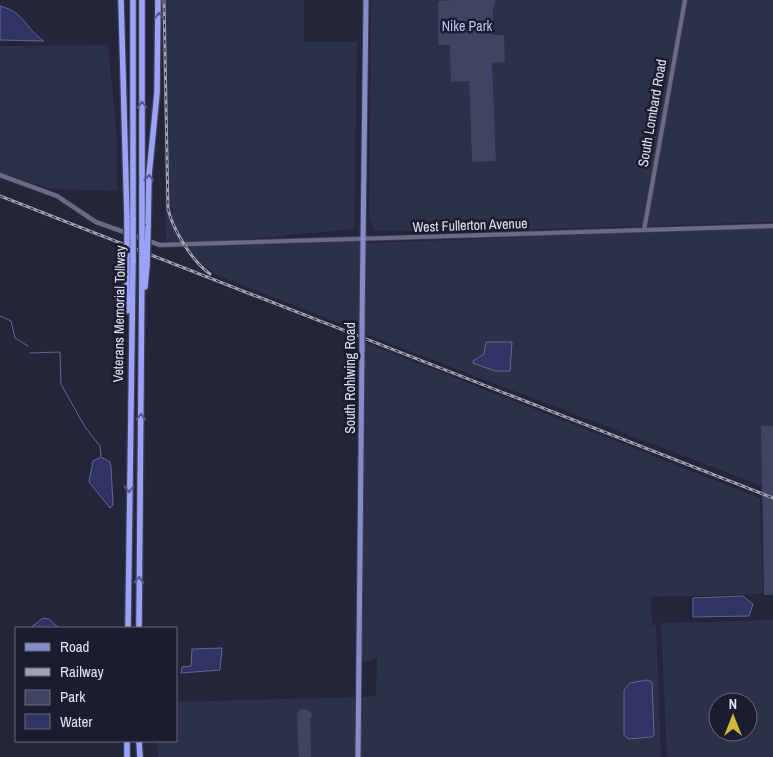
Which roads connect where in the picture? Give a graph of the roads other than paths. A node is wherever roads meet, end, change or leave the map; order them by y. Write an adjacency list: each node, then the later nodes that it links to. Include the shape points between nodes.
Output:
1 (121, 0): 8 (highway)
2 (133, 0): 8 (highway, Veterans Memorial Tollway)
3 (142, 0): 9 (highway, Veterans Memorial Tollway, one-way to 3)
4 (158, 0): 9 (highway, one-way to 4, via 158,93)
5 (366, 0): 12 (main road, South Rohlwing Road)
6 (685, 0): 11 (street, South Lombard Road)
7 (0, 175): 12 (street, West Fullerton Avenue, via 57,196 96,222 153,243)
8 (130, 219): 13 (highway, Veterans Memorial Tollway, one-way to 13, bridge)
9 (145, 225): 14 (highway, Veterans Memorial Tollway, one-way to 9, bridge)
10 (773, 226): 11 (street, West Fullerton Avenue)
11 (644, 230): 12 (street, West Fullerton Avenue)
12 (363, 240): 19 (main road, South Rohlwing Road, bridge)
13 (128, 627)
14 (139, 627)
15 (127, 742): 17 (highway)
16 (138, 742): 18 (highway)
17 (127, 757)
18 (139, 757)
19 (358, 757)

